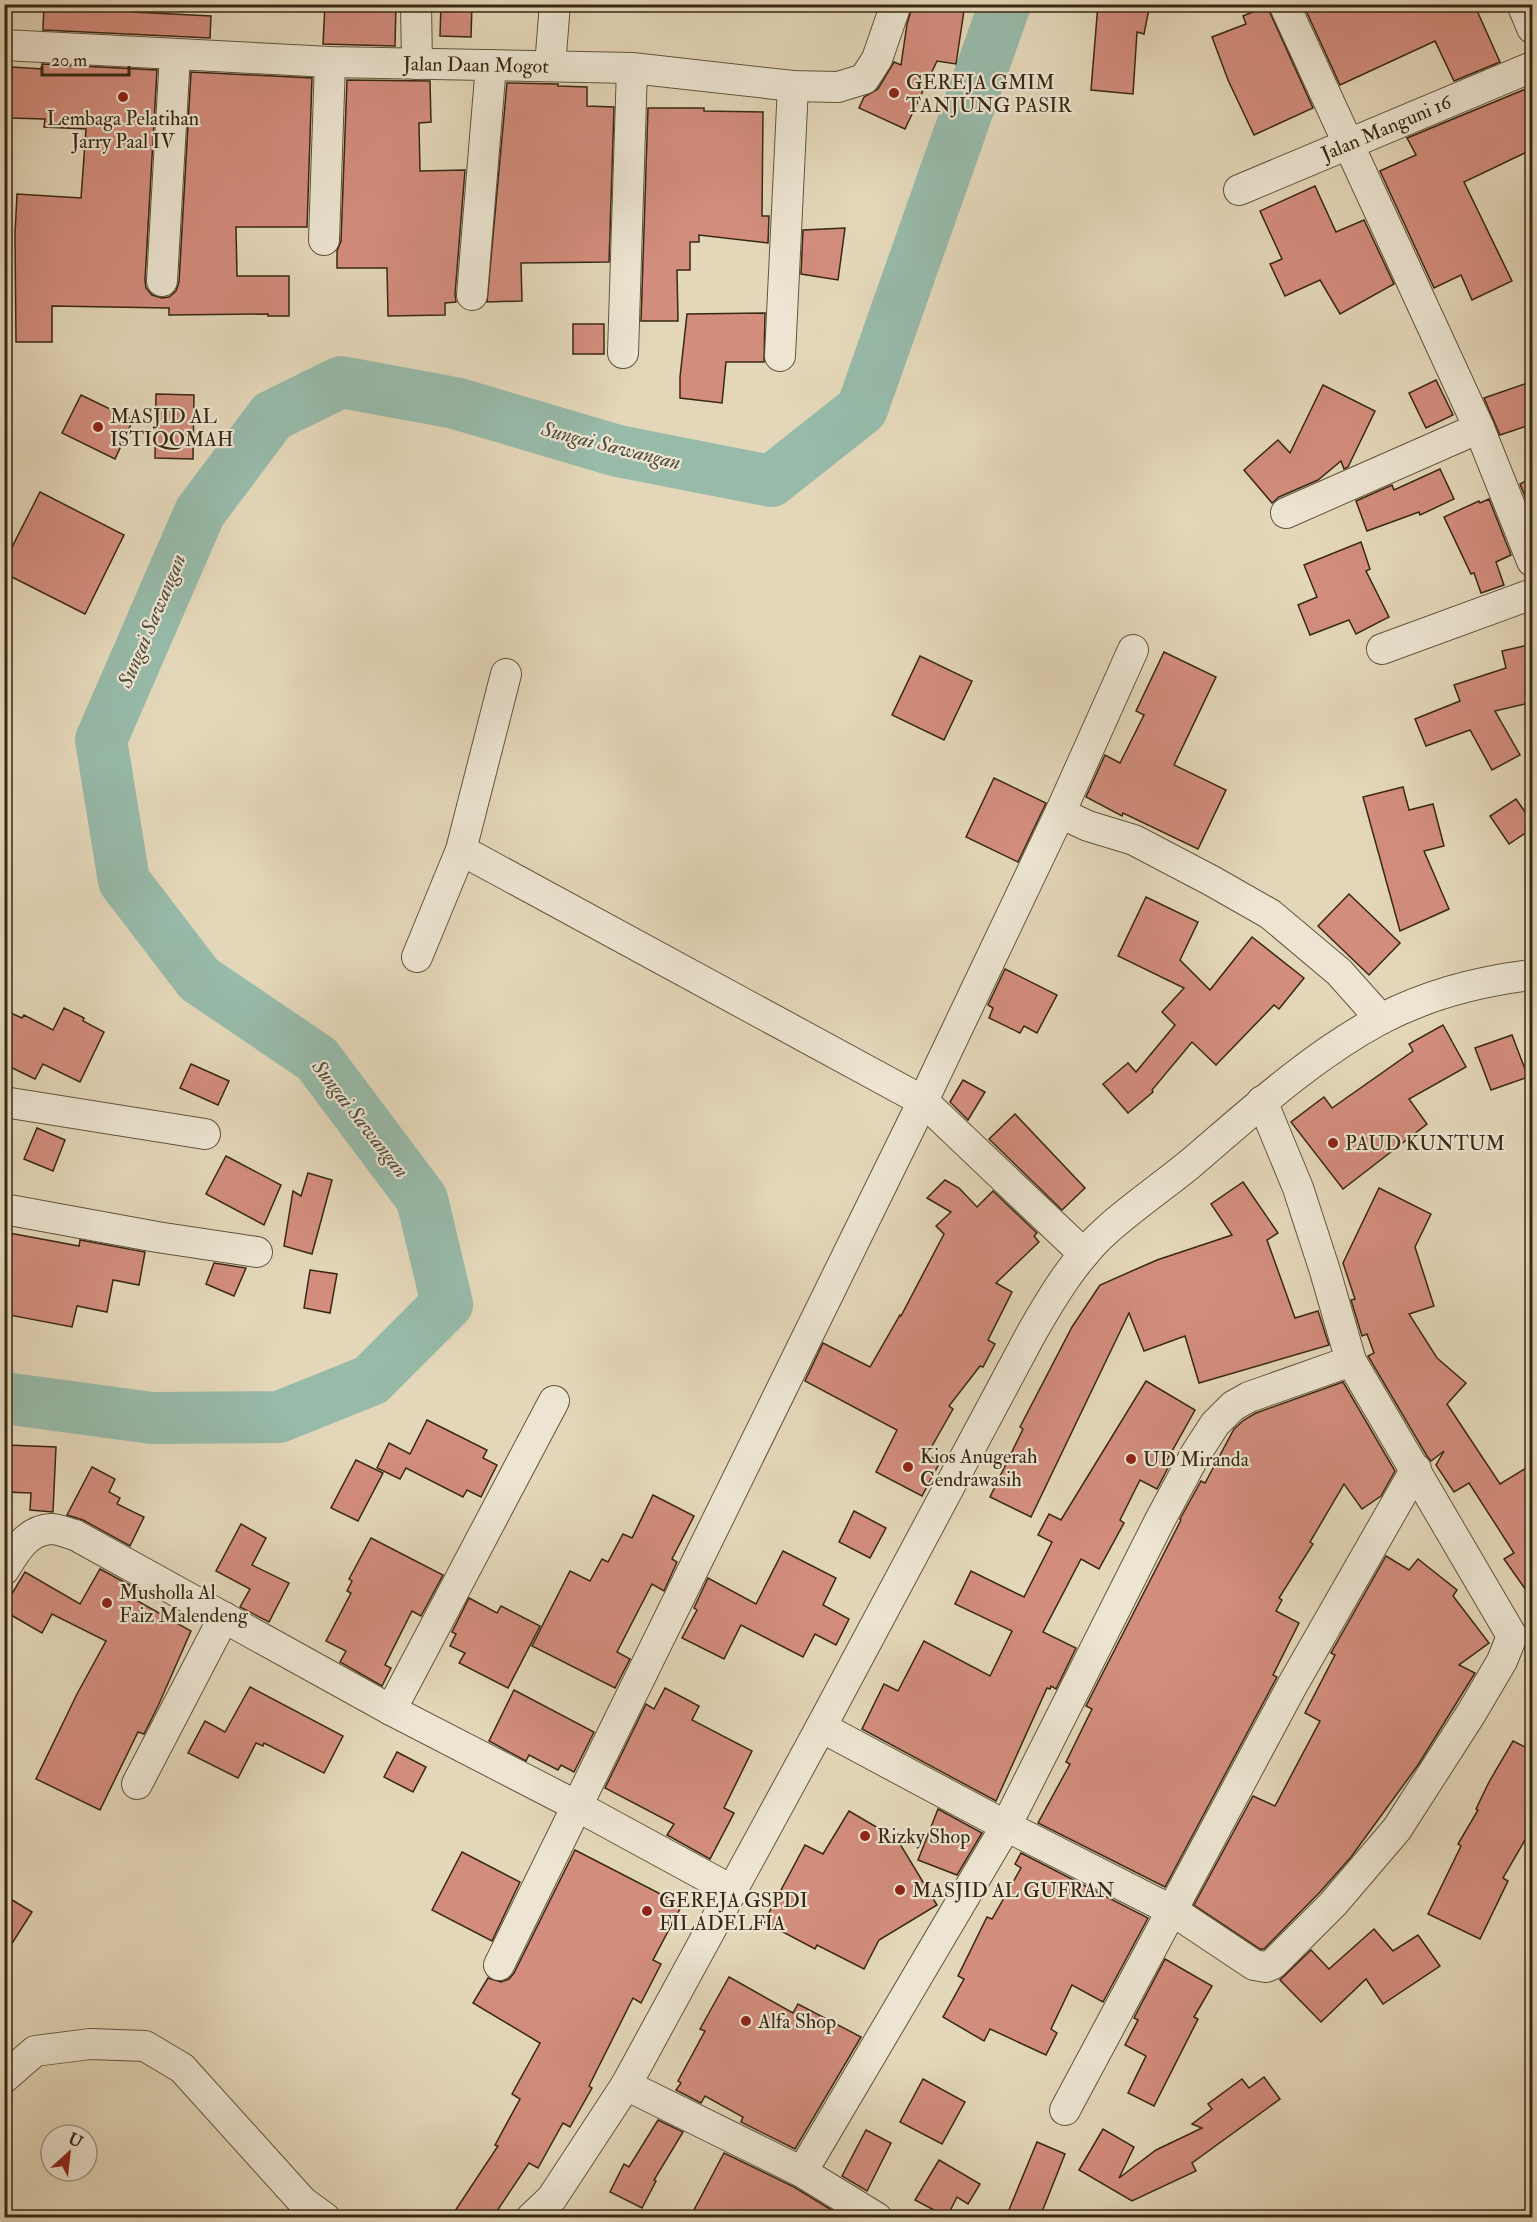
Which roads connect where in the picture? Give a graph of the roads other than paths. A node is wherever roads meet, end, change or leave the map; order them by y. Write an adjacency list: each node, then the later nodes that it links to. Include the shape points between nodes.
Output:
1 (416, 4): 10 (street)
2 (555, 4): 12 (street)
3 (896, 4): 15 (street, Jalan Daan Mogot, via 877,59 864,79 838,87)
4 (1284, 4): 16 (street)
5 (1522, 4): 6 (street)
6 (1533, 28)
7 (4, 45): 8 (street, Jalan Daan Mogot)
8 (175, 55): 9 (street, Jalan Daan Mogot); 19 (street)
9 (330, 62): 10 (street, Jalan Daan Mogot); 18 (street)
10 (417, 64): 11 (street, Jalan Daan Mogot)
11 (491, 65): 12 (street, Jalan Daan Mogot); 20 (street)
12 (550, 66): 14 (street, Jalan Daan Mogot)
13 (1533, 67): 16 (street, Jalan Manguni 16)
14 (632, 68): 15 (street, Jalan Daan Mogot); 21 (street)
15 (793, 86): 22 (street)
16 (1348, 143): 17 (street, Jalan Manguni 16); 23 (street)
17 (1239, 190)
18 (324, 240)
19 (162, 281)
20 (472, 295)
21 (623, 353)
22 (780, 356)
23 (1479, 428): 24 (street); 25 (street)
24 (1286, 513)
25 (1533, 561)
26 (1533, 594): 27 (street)
27 (1382, 649)
28 (1133, 650): 30 (street)
29 (506, 675): 31 (street)
30 (1060, 813): 34 (street, via 1134,840 1270,914 1339,972); 35 (street)
31 (461, 850): 32 (street); 35 (street)
32 (417, 957)
33 (1533, 975): 34 (street, via 1462,987)
34 (1382, 1019): 36 (street)
35 (923, 1101): 41 (street); 53 (street)
36 (1262, 1101): 41 (street, via 1108,1229); 42 (street, via 1298,1188)
37 (4, 1102): 38 (street)
38 (205, 1134)
39 (4, 1209): 40 (street)
40 (257, 1252)
41 (1084, 1254): 51 (street, via 1030,1334)
42 (1351, 1361): 44 (street); 54 (street, via 1249,1397 1215,1424 1160,1520)
43 (554, 1401): 50 (street)
44 (1416, 1469): 49 (street); 56 (street, via 1293,1684)
45 (4, 1528): 46 (street)
46 (37, 1532): 47 (street, via 23,1541); 48 (street, via 51,1529 75,1534)
47 (4, 1570)
48 (224, 1617): 50 (street); 52 (street)
49 (1522, 1633): 56 (street, via 1397,1829 1333,1904 1274,1964 1254,1965)
50 (391, 1710): 53 (street)
51 (821, 1727): 54 (street); 55 (street)
52 (137, 1784)
53 (577, 1806): 55 (street); 57 (street)
54 (1006, 1826): 56 (street); 61 (street)
55 (733, 1891): 59 (street)
56 (1173, 1911): 60 (street)
57 (499, 1965)
58 (4, 2078): 62 (street, via 35,2051 90,2044 145,2046 182,2068 303,2202)
59 (626, 2085): 61 (street); 63 (street, via 552,2198)
60 (1065, 2110)
61 (802, 2172): 64 (street)
62 (325, 2217)
63 (531, 2217)
64 (876, 2217)

